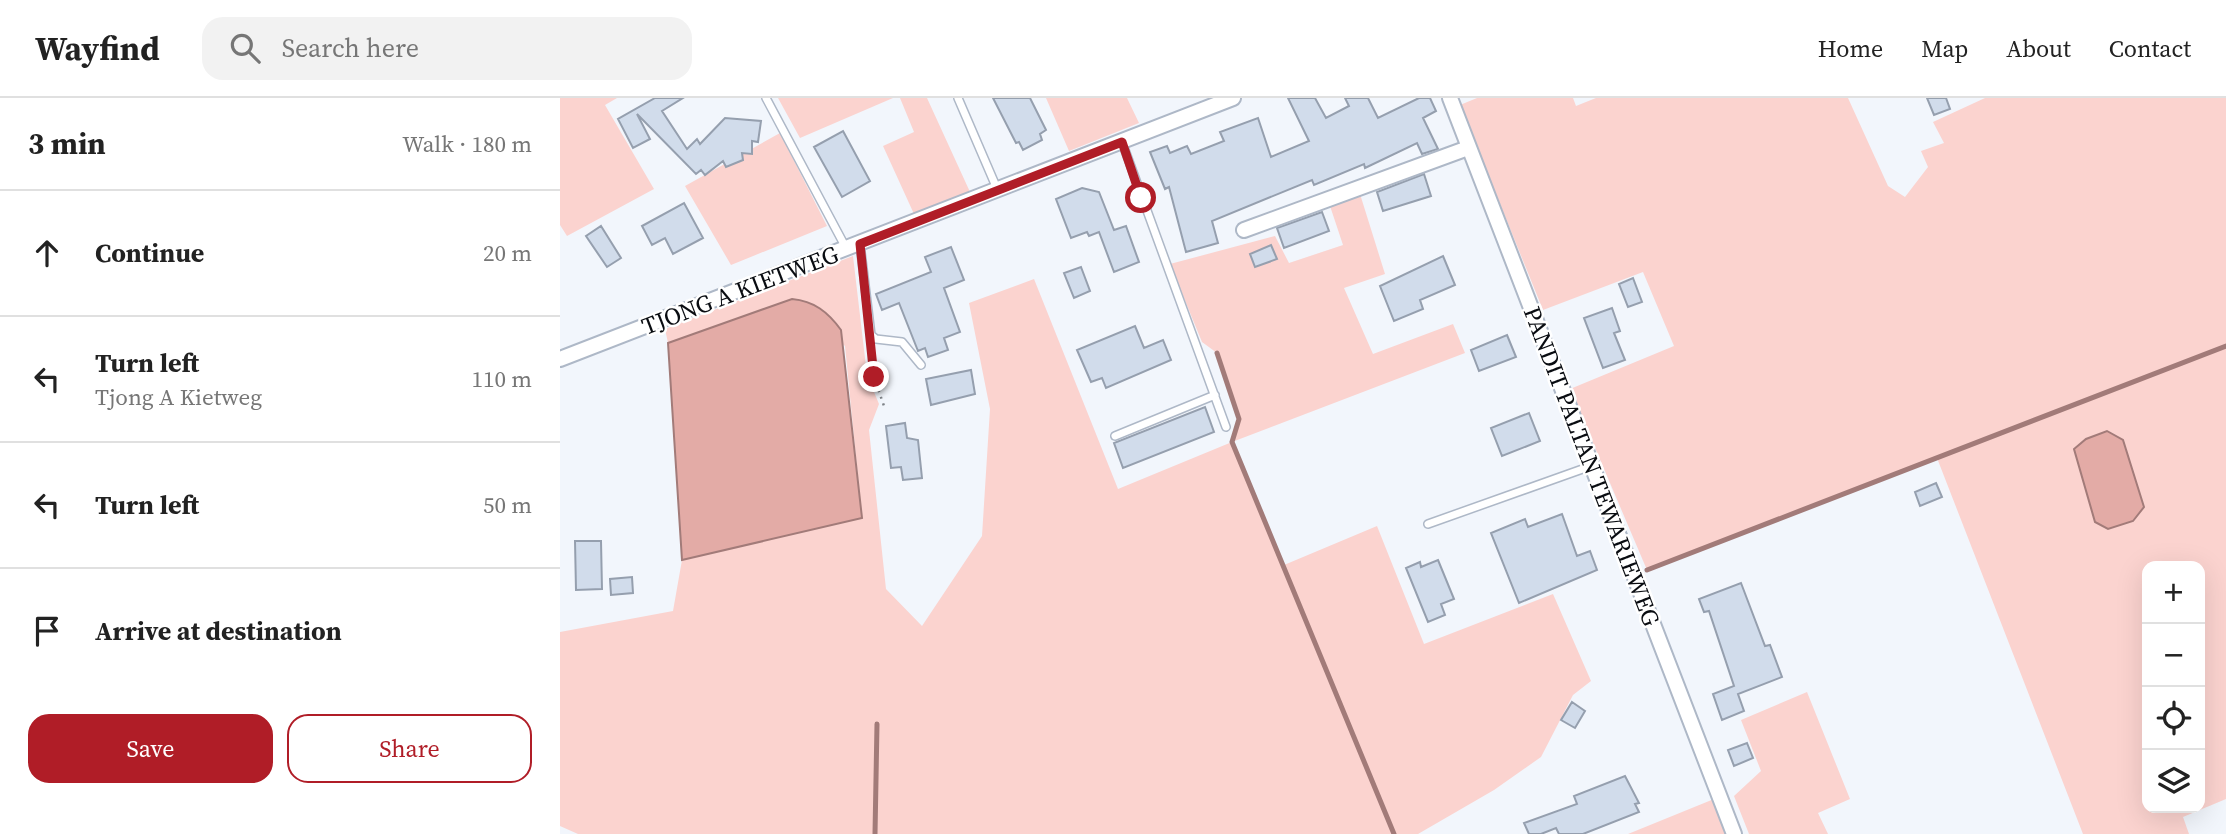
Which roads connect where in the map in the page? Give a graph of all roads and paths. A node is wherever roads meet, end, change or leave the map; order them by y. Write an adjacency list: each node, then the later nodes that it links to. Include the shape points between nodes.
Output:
1 (766, 98): 9 (lane)
2 (958, 98): 7 (lane)
3 (1233, 98): 5 (street, TJONG A KIETWEG)
4 (1450, 98): 6 (street, PANDIT PALTAN TEWARIEWEG)
5 (1122, 142): 7 (street, TJONG A KIETWEG); 13 (lane)
6 (1468, 148): 8 (street); 17 (street, PANDIT PALTAN TEWARIEWEG)
7 (998, 191): 9 (street, TJONG A KIETWEG)
8 (1244, 230)
9 (853, 246): 10 (lane); 11 (street, TJONG A KIETWEG)
10 (871, 335): 12 (lane, via 902,342); 14 (path, via 874,377)
11 (560, 359)
12 (921, 365)
13 (1215, 395): 15 (lane); 16 (lane)
14 (884, 406)
15 (1226, 427)
16 (1115, 436)
17 (1592, 465): 18 (lane); 19 (street, PANDIT PALTAN TEWARIEWEG)
18 (1428, 524)
19 (1734, 834)

